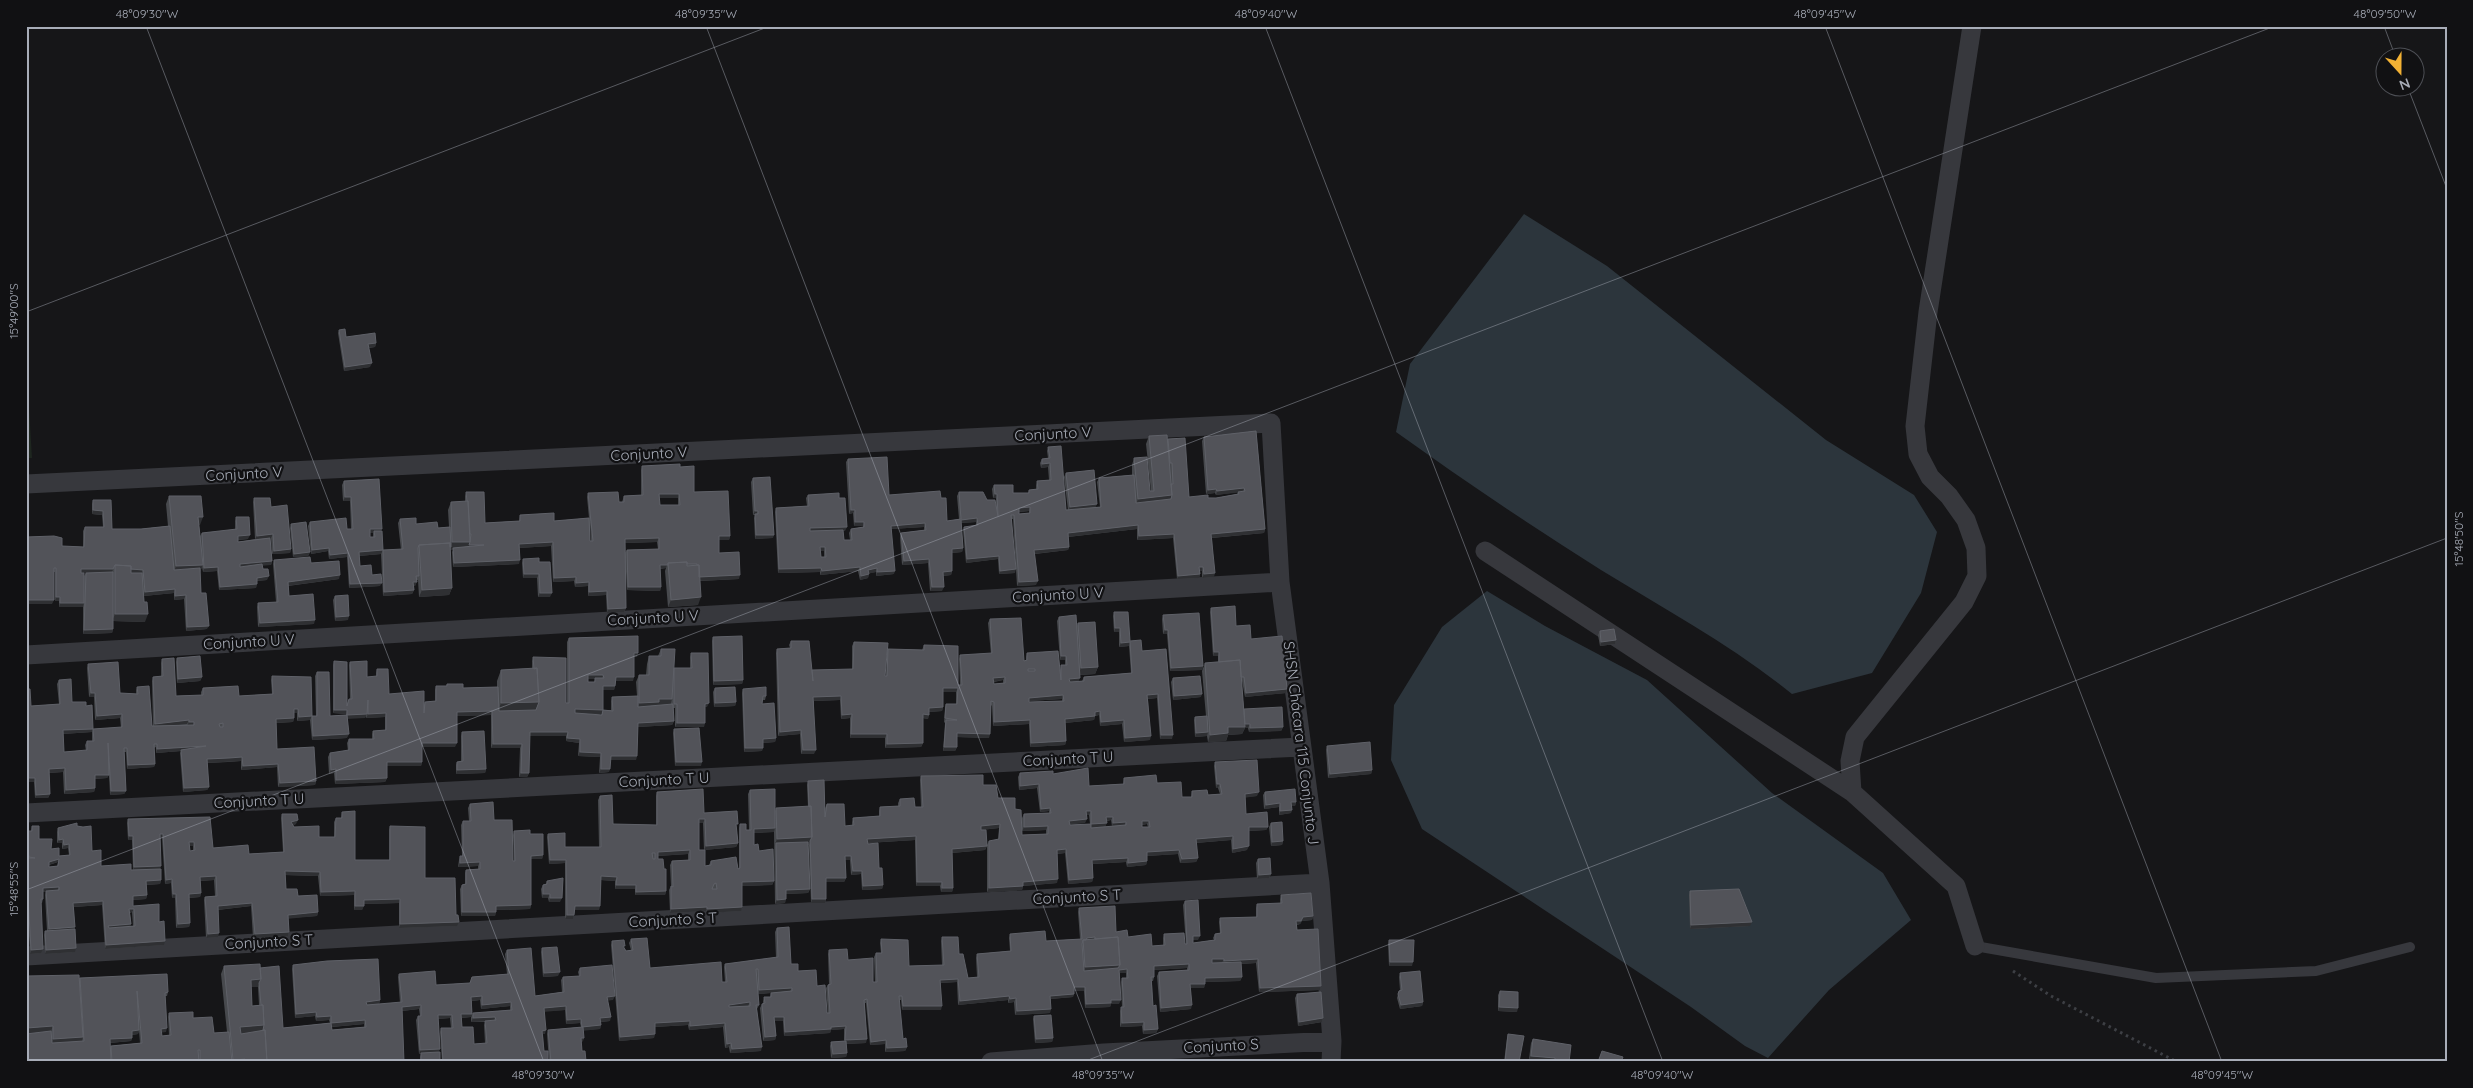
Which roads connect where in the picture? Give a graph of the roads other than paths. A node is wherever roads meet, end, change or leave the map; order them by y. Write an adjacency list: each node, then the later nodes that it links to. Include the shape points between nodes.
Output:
1 (1972, 26): 8 (street, via 1928,312 1915,426 1918,454 1930,477 1966,520 1976,548 1977,576 1948,624 1855,737 1850,761)
2 (1271, 423): 3 (street, Conjunto V); 5 (street, SHSN Chácara 115 Conjunto J)
3 (26, 484)
4 (1485, 551): 8 (street)
5 (1280, 582): 6 (street, Conjunto U V); 7 (street, SHSN Chácara 115 Conjunto J)
6 (26, 655)
7 (1301, 747): 9 (street, Conjunto T U); 10 (street, SHSN Chácara 115 Conjunto J)
8 (1852, 792): 11 (street, via 1956,886)
9 (26, 813)
10 (1320, 883): 13 (street, Conjunto S T); 14 (street, SHSN Chácara 115 Conjunto J)
11 (1975, 946): 12 (lane, via 2156,978 2316,971)
12 (2410, 948)
13 (26, 956)
14 (1332, 1040): 15 (street, Conjunto S); 17 (street, SHSN Chácara 115 Conjunto J)
15 (1104, 1057): 16 (street, Conjunto S)
16 (991, 1062)
17 (1331, 1062)

